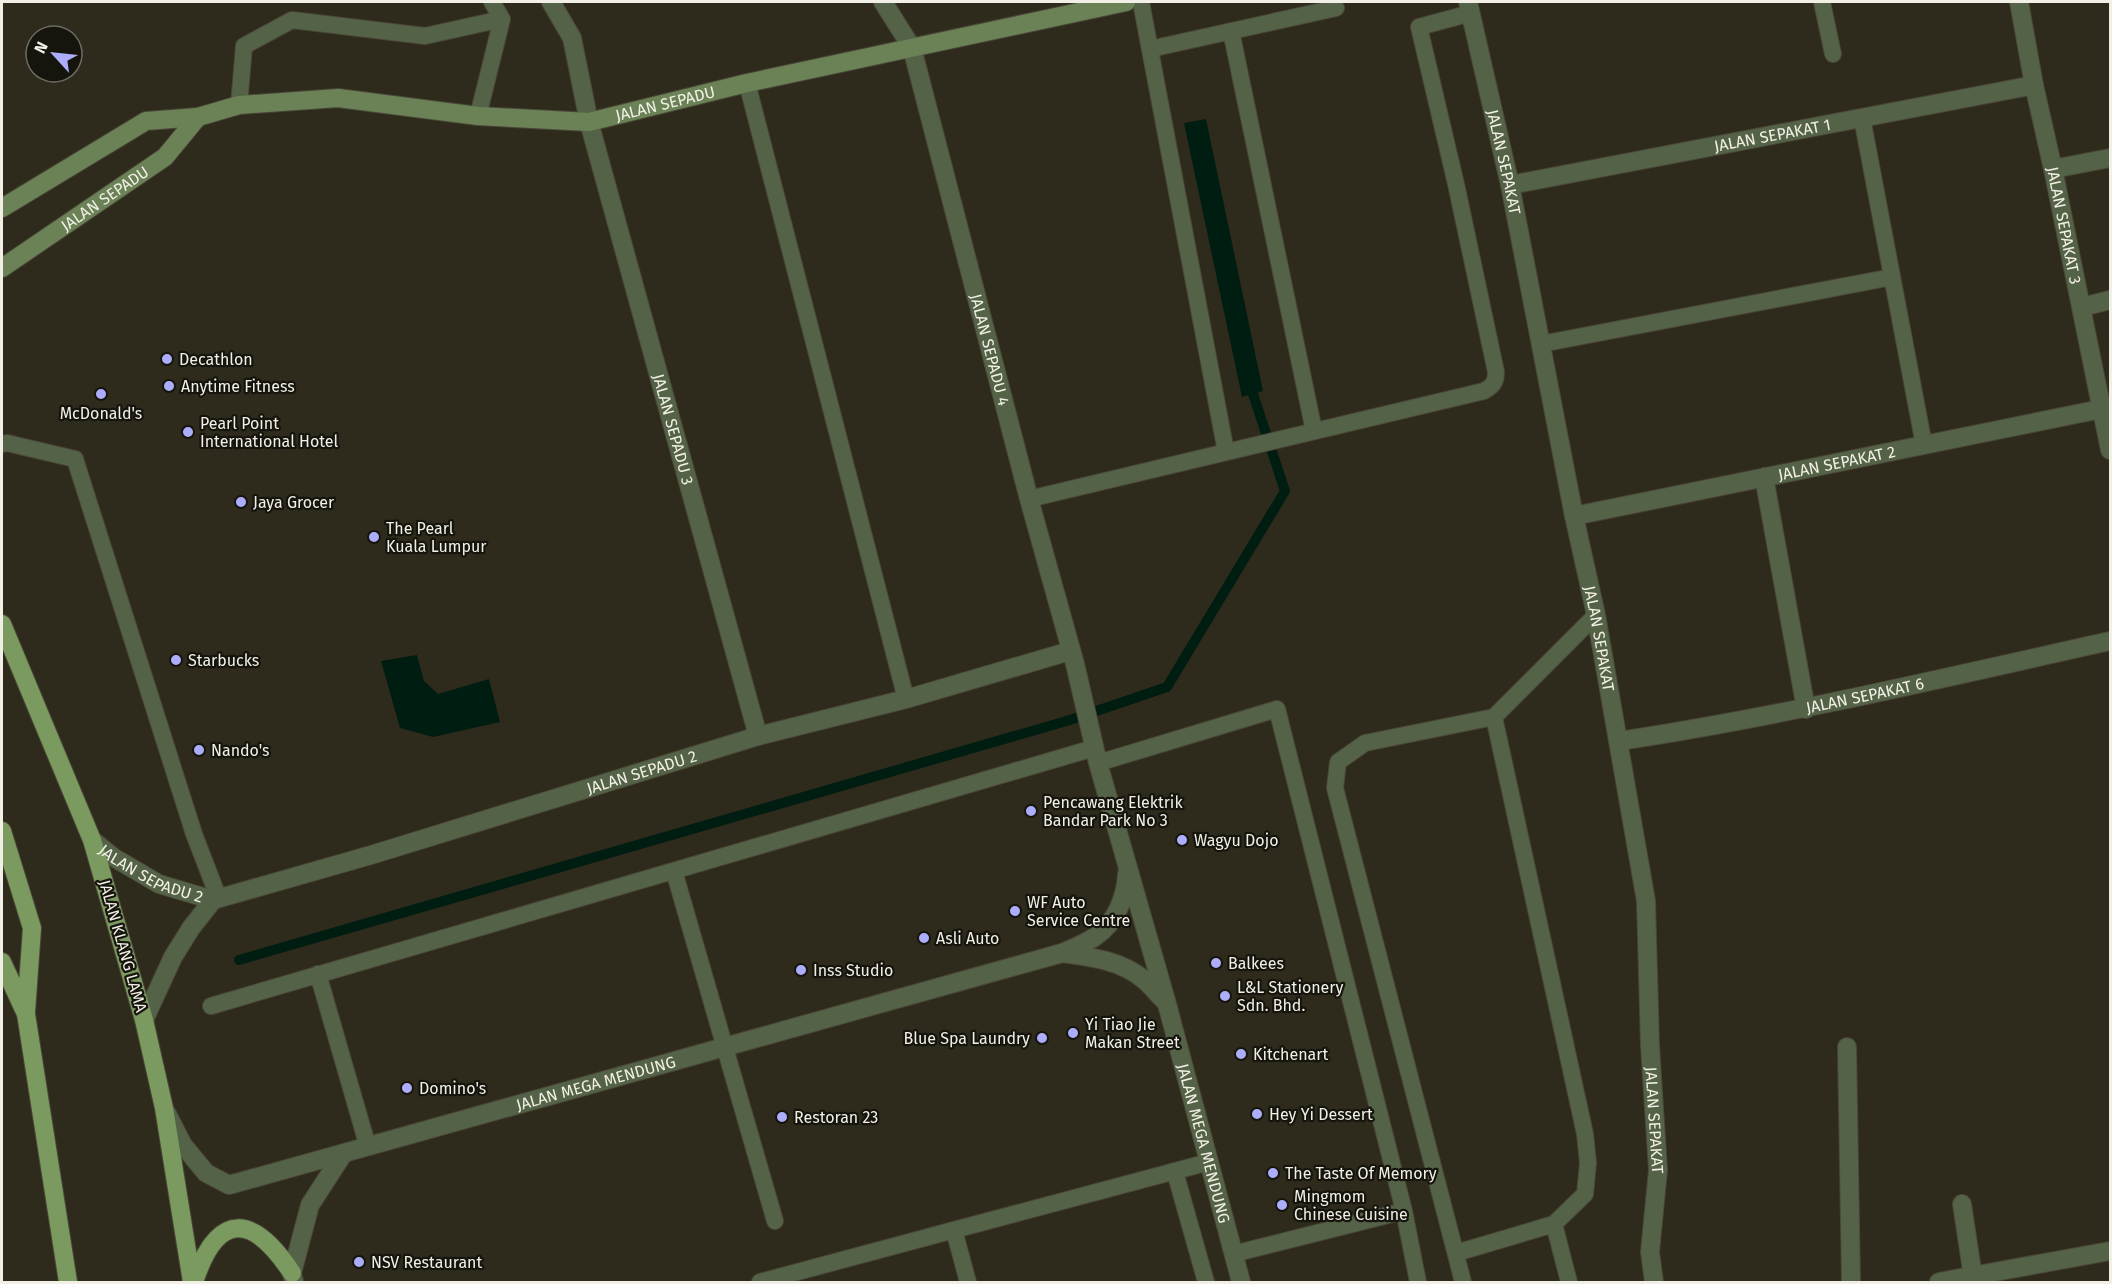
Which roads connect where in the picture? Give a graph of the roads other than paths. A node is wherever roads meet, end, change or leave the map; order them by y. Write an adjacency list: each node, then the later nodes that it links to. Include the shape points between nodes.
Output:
1 (492, 2): 10 (lane)
2 (551, 2): 21 (street, JALAN SEPADU 3, via 572,38)
3 (883, 2): 12 (street, JALAN SEPADU 4)
4 (1126, 2): 12 (street, JALAN SEPADU)
5 (1141, 2): 13 (lane)
6 (1822, 2): 14 (lane)
7 (2019, 2): 16 (street, JALAN SEPAKAT 3)
8 (1470, 7): 24 (street, JALAN SEPAKAT); 32 (lane, via 1419,27 1496,380 1485,391)
9 (1336, 8): 11 (lane)
10 (502, 19): 17 (lane, via 425,36 292,20 244,45); 18 (lane)
11 (1231, 31): 13 (lane); 32 (lane)
12 (912, 48): 15 (street, JALAN SEPADU); 38 (street, JALAN SEPADU 4)
13 (1150, 50): 36 (lane)
14 (1833, 54)
15 (747, 83): 21 (street, JALAN SEPADU); 44 (lane)
16 (2034, 85): 20 (street, JALAN SEPAKAT 1); 23 (street, JALAN SEPAKAT 3)
17 (239, 105): 18 (street, JALAN SEPADU, via 338,98); 19 (street, JALAN SEPADU)
18 (478, 116): 21 (street, JALAN SEPADU)
19 (198, 117): 25 (street, JALAN SEPADU, via 146,121); 26 (street, JALAN SEPADU, via 165,157)
20 (1862, 118): 24 (street, JALAN SEPAKAT 1); 27 (lane)
21 (589, 122): 47 (street, JALAN SEPADU 3)
22 (2110, 158): 23 (street)
23 (2053, 169): 29 (street, JALAN SEPAKAT 3)
24 (1510, 185): 30 (street, JALAN SEPAKAT)
25 (2, 208)
26 (2, 268)
27 (1892, 277): 30 (lane); 34 (lane)
28 (2110, 300): 29 (street)
29 (2082, 307): 31 (street, JALAN SEPAKAT 3)
30 (1541, 344): 39 (street, JALAN SEPAKAT)
31 (2102, 409): 34 (street, JALAN SEPAKAT 2); 35 (street, JALAN SEPAKAT 3)
32 (1314, 431): 36 (lane)
33 (2, 444): 54 (lane, via 75,459)
34 (1924, 445): 37 (street, JALAN SEPAKAT 2)
35 (2110, 450)
36 (1226, 452): 38 (lane)
37 (1764, 477): 39 (street, JALAN SEPAKAT 2); 45 (street)
38 (1029, 499): 43 (street, JALAN SEPADU 4)
39 (1574, 516): 40 (street, JALAN SEPAKAT)
40 (1596, 615): 46 (lane); 48 (street, JALAN SEPAKAT)
41 (2, 624): 51 (main road, JALAN KLANG LAMA)
42 (2110, 641): 45 (street, JALAN SEPAKAT 6)
43 (1073, 658): 44 (street, JALAN SEPADU 2); 49 (street, JALAN MEGA MENDUNG)
44 (906, 699): 47 (street, JALAN SEPADU 2)
45 (1806, 709): 48 (street, JALAN SEPAKAT 6)
46 (1494, 717): 72 (lane, via 1585,1134 1585,1194); 75 (lane, via 1365,743 1338,762 1335,788)
47 (758, 736): 54 (street, JALAN SEPADU 2)
48 (1619, 741): 88 (street, JALAN SEPAKAT, via 1646,901 1658,1170 1650,1252)
49 (1094, 747): 52 (street, JALAN MEGA MENDUNG); 53 (lane); 70 (lane, via 1277,709)
50 (2, 831): 60 (main road, via 32,928)
51 (92, 840): 54 (street, JALAN SEPADU 2, via 159,884); 61 (main road, JALAN KLANG LAMA)
52 (1128, 867): 55 (street, JALAN MEGA MENDUNG, via 1126,891 1115,916 1097,936); 58 (street, JALAN MEGA MENDUNG)
53 (674, 871): 57 (lane); 62 (lane)
54 (216, 900): 61 (street, JALAN SEPADU 2, via 172,957)
55 (1062, 953): 58 (street, JALAN MEGA MENDUNG, via 1122,966 1142,978); 62 (street, JALAN MEGA MENDUNG)
56 (2, 962): 60 (main road)
57 (318, 974): 59 (lane); 65 (lane)
58 (1167, 1004): 67 (street, JALAN MEGA MENDUNG)
59 (211, 1006)
60 (26, 1014): 79 (main road)
61 (144, 1020): 64 (main road, JALAN KLANG LAMA)
62 (725, 1047): 65 (street, JALAN MEGA MENDUNG); 71 (lane)
63 (1847, 1047): 89 (street)
64 (164, 1107): 66 (street, JALAN MEGA MENDUNG, via 183,1145 206,1173 229,1185); 80 (main road, JALAN KLANG LAMA)
65 (368, 1147): 66 (street, JALAN MEGA MENDUNG)
66 (343, 1154): 78 (street, via 310,1205)
67 (1209, 1162): 68 (lane); 76 (street, JALAN MEGA MENDUNG)
68 (1175, 1172): 73 (lane); 83 (lane)
69 (1962, 1204): 77 (street)
70 (1404, 1211): 76 (lane); 85 (lane)
71 (775, 1221)
72 (1554, 1224): 75 (lane); 87 (lane)
73 (954, 1230): 81 (lane); 82 (lane)
74 (2110, 1251): 77 (street)
75 (1456, 1253): 86 (lane)
76 (1233, 1254): 84 (street, JALAN MEGA MENDUNG)
77 (1973, 1276): 90 (street)
78 (293, 1278): 80 (main road, via 281,1256 243,1227 227,1230 214,1240)
79 (68, 1282)
80 (193, 1282)
81 (760, 1282)
82 (968, 1282)
83 (1206, 1282)
84 (1241, 1282)
85 (1418, 1282)
86 (1463, 1282)
87 (1569, 1282)
88 (1654, 1282)
89 (1851, 1282)
90 (1939, 1282)

